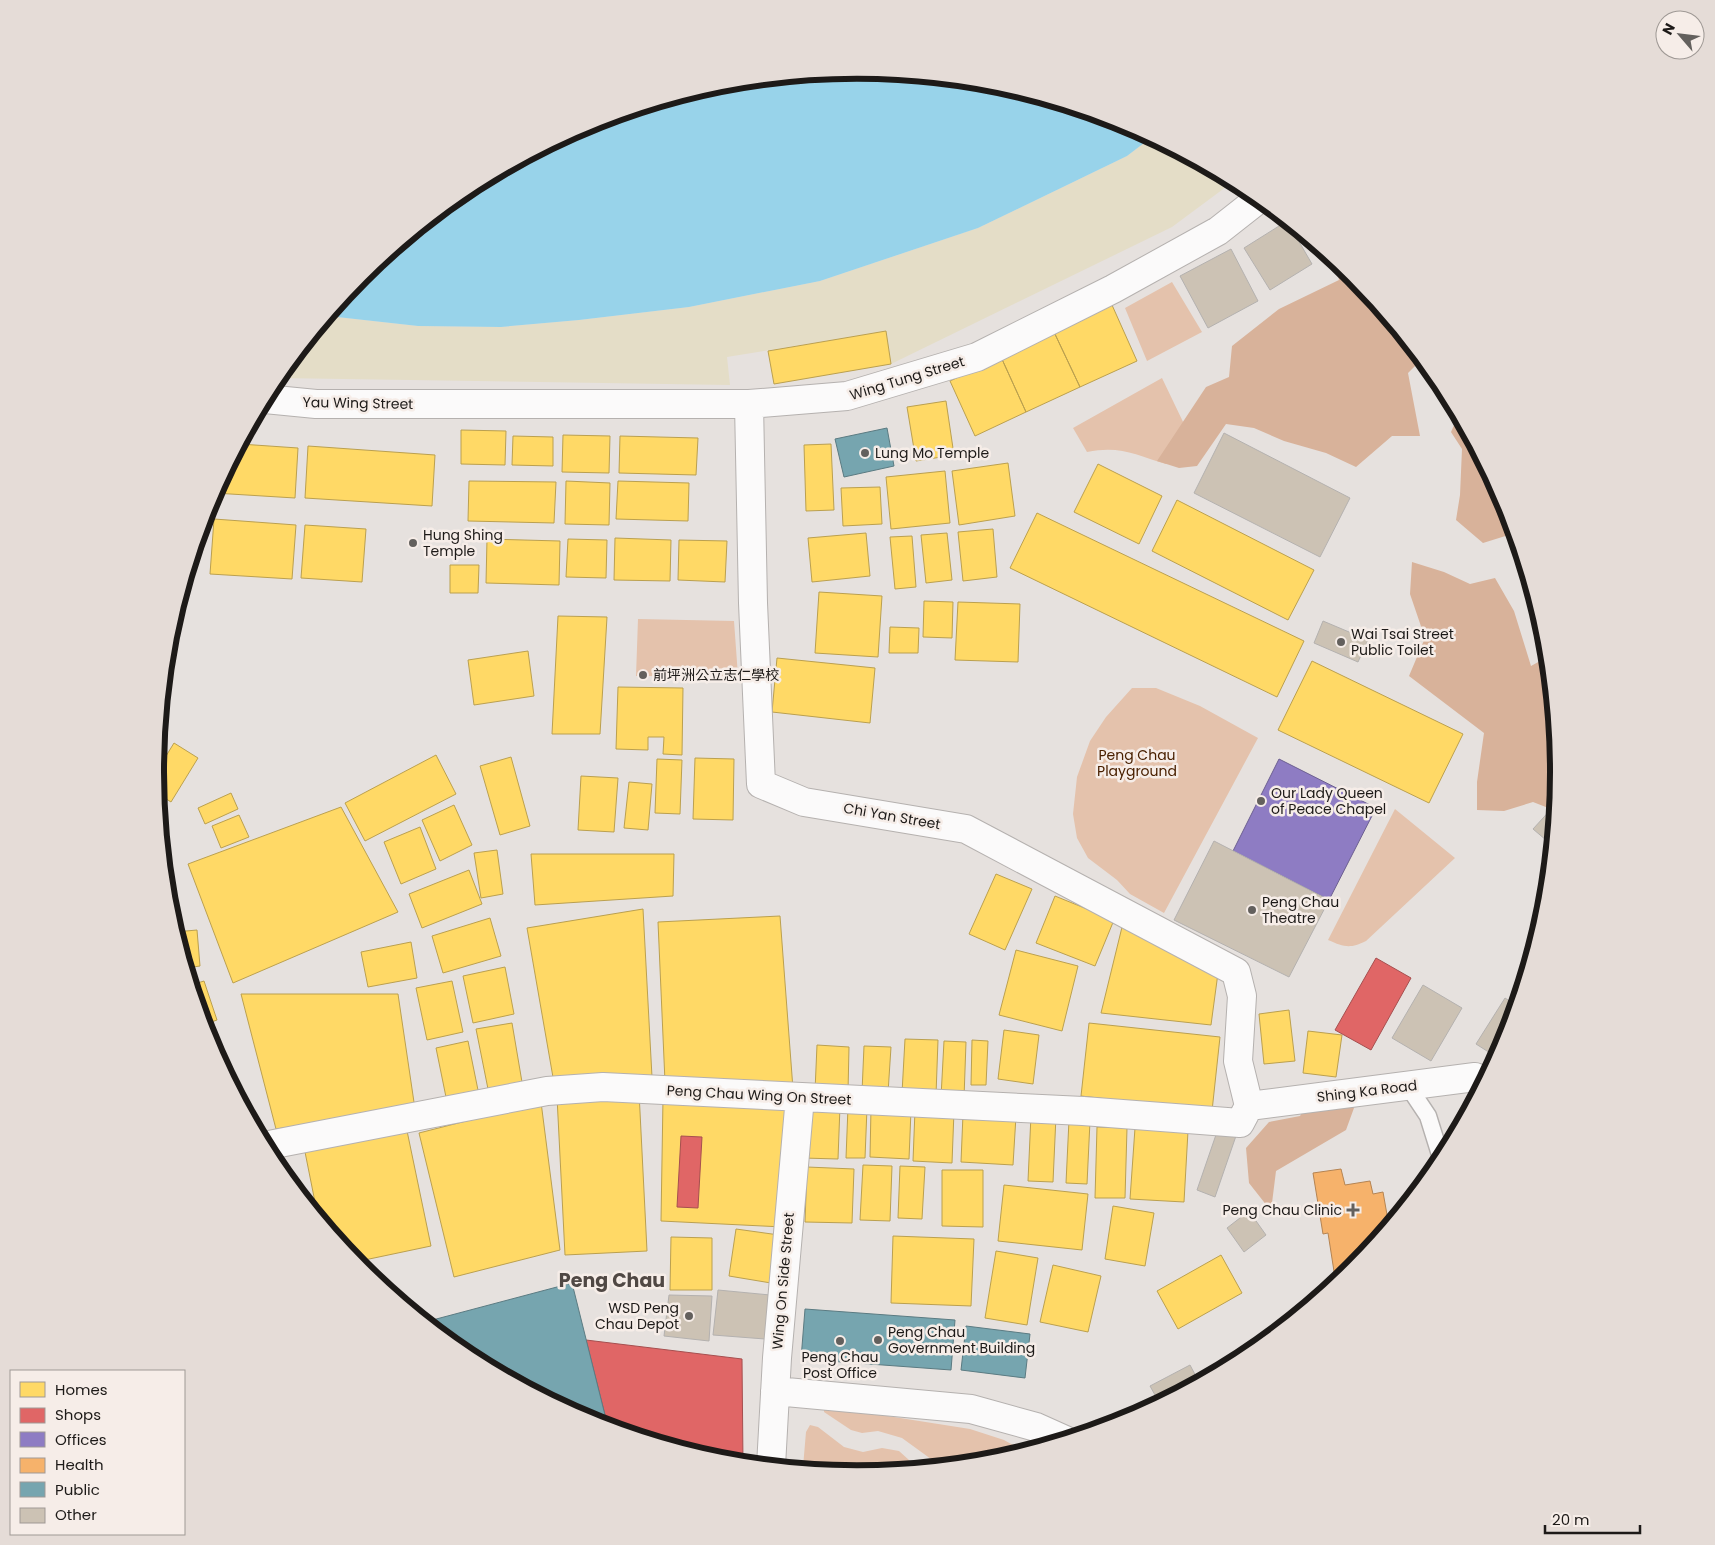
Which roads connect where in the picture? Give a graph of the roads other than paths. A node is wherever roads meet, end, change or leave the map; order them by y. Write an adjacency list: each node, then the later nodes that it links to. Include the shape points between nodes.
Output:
1 (1253, 203): 4 (street, Wing Tung Street, via 1218,231 1112,290 977,357 847,396)
2 (273, 400): 3 (street, Yau Wing Street, via 316,404)
3 (451, 404): 4 (street, Wing Tung Street)
4 (748, 404): 8 (street, Chi Yan Street, via 761,784 804,802 966,829 1236,972 1242,996 1238,1061)
5 (1480, 1079): 6 (street, Shing Ka Road, via 1475,1077)
6 (1408, 1086): 8 (street, Shing Ka Road); 10 (lane, via 1428,1116)
7 (800, 1097): 8 (street, Peng Chau Wing On Street, via 1082,1111 1240,1123); 9 (street, Peng Chau Wing On Street, via 603,1086 547,1091); 11 (street, Wing On Side Street)
8 (1249, 1106)
9 (273, 1144)
10 (1439, 1150)
11 (775, 1390): 12 (street, via 971,1409 1036,1427); 13 (street, Wing On Side Street)
12 (1057, 1436)
13 (771, 1460)

